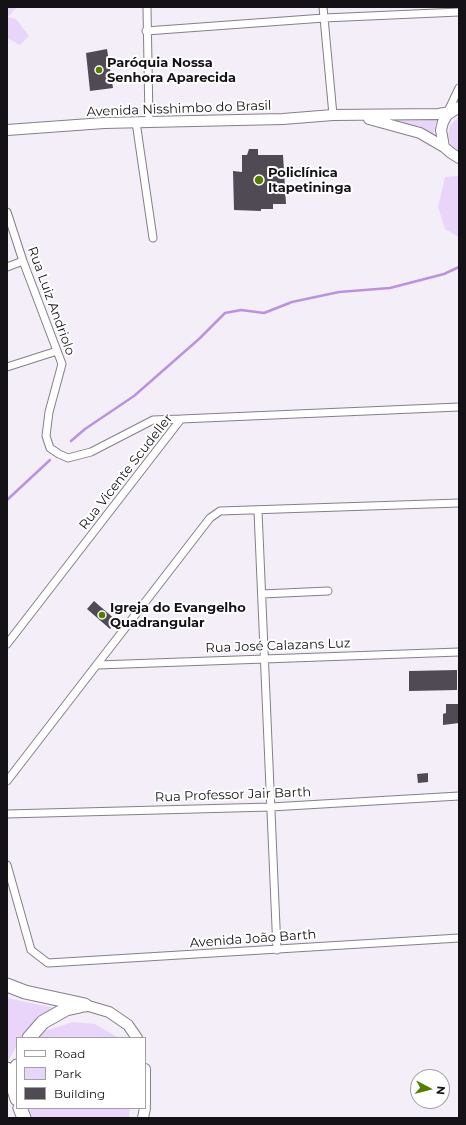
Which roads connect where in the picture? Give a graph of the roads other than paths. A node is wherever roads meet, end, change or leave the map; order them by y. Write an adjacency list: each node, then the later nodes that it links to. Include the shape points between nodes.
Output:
1 (147, 7): 5 (street)
2 (323, 7): 4 (street)
3 (459, 12): 4 (street)
4 (324, 18): 5 (street); 8 (street)
5 (146, 31): 10 (street)
6 (458, 92): 7 (street, via 449,109)
7 (454, 110): 9 (main road, Avenida Nisshimbo do Brasil, via 438,114); 13 (main road, via 443,122 440,130)
8 (333, 115): 9 (main road, Avenida Nisshimbo do Brasil); 10 (main road, Avenida Nisshimbo do Brasil, via 283,119)
9 (352, 115): 13 (main road, Avenida Nisshimbo do Brasil, via 409,129)
10 (149, 121): 11 (main road, Avenida Nisshimbo do Brasil)
11 (136, 122): 12 (main road, Avenida Nisshimbo do Brasil); 16 (street)
12 (7, 130)
13 (444, 147): 14 (main road, Avenida Nisshimbo do Brasil)
14 (459, 158)
15 (7, 212): 17 (street, Rua Luiz Andriolo)
16 (153, 238)
17 (23, 261): 18 (street); 19 (street, Rua Luiz Andriolo)
18 (7, 267)
19 (57, 351): 20 (street); 22 (street, Rua Luiz Andriolo, via 62,364 49,412 46,436 50,448 59,454 68,458 92,452 153,420)
20 (7, 367)
21 (459, 407): 22 (street, Rua Vicente Scudeller)
22 (181, 419): 27 (street, Rua Vicente Scudeller)
23 (459, 503): 24 (street)
24 (258, 511): 26 (street); 30 (street, via 220,511 210,518)
25 (328, 591): 26 (street)
26 (262, 594): 29 (street)
27 (7, 644)
28 (459, 652): 29 (street, Rua José Calazans Luz)
29 (264, 658): 30 (street, Rua José Calazans Luz); 33 (street)
30 (98, 665): 31 (street)
31 (7, 781)
32 (459, 796): 33 (street, Rua Professor Jair Barth)
33 (271, 807): 34 (street, Rua Professor Jair Barth); 37 (street)
34 (7, 814)
35 (7, 865): 37 (street, Avenida João Barth, via 31,950 48,963)
36 (459, 938): 37 (street, Avenida João Barth)
37 (277, 950)
38 (7, 985): 39 (highway, via 25,992)
39 (85, 1005): 40 (highway, via 66,1009 43,1022); 41 (main road, via 109,1012 128,1025)
40 (30, 1037)
41 (136, 1037)
42 (7, 1069): 44 (highway)
43 (16, 1070): 44 (highway)
44 (12, 1086): 45 (highway)
45 (16, 1096)

